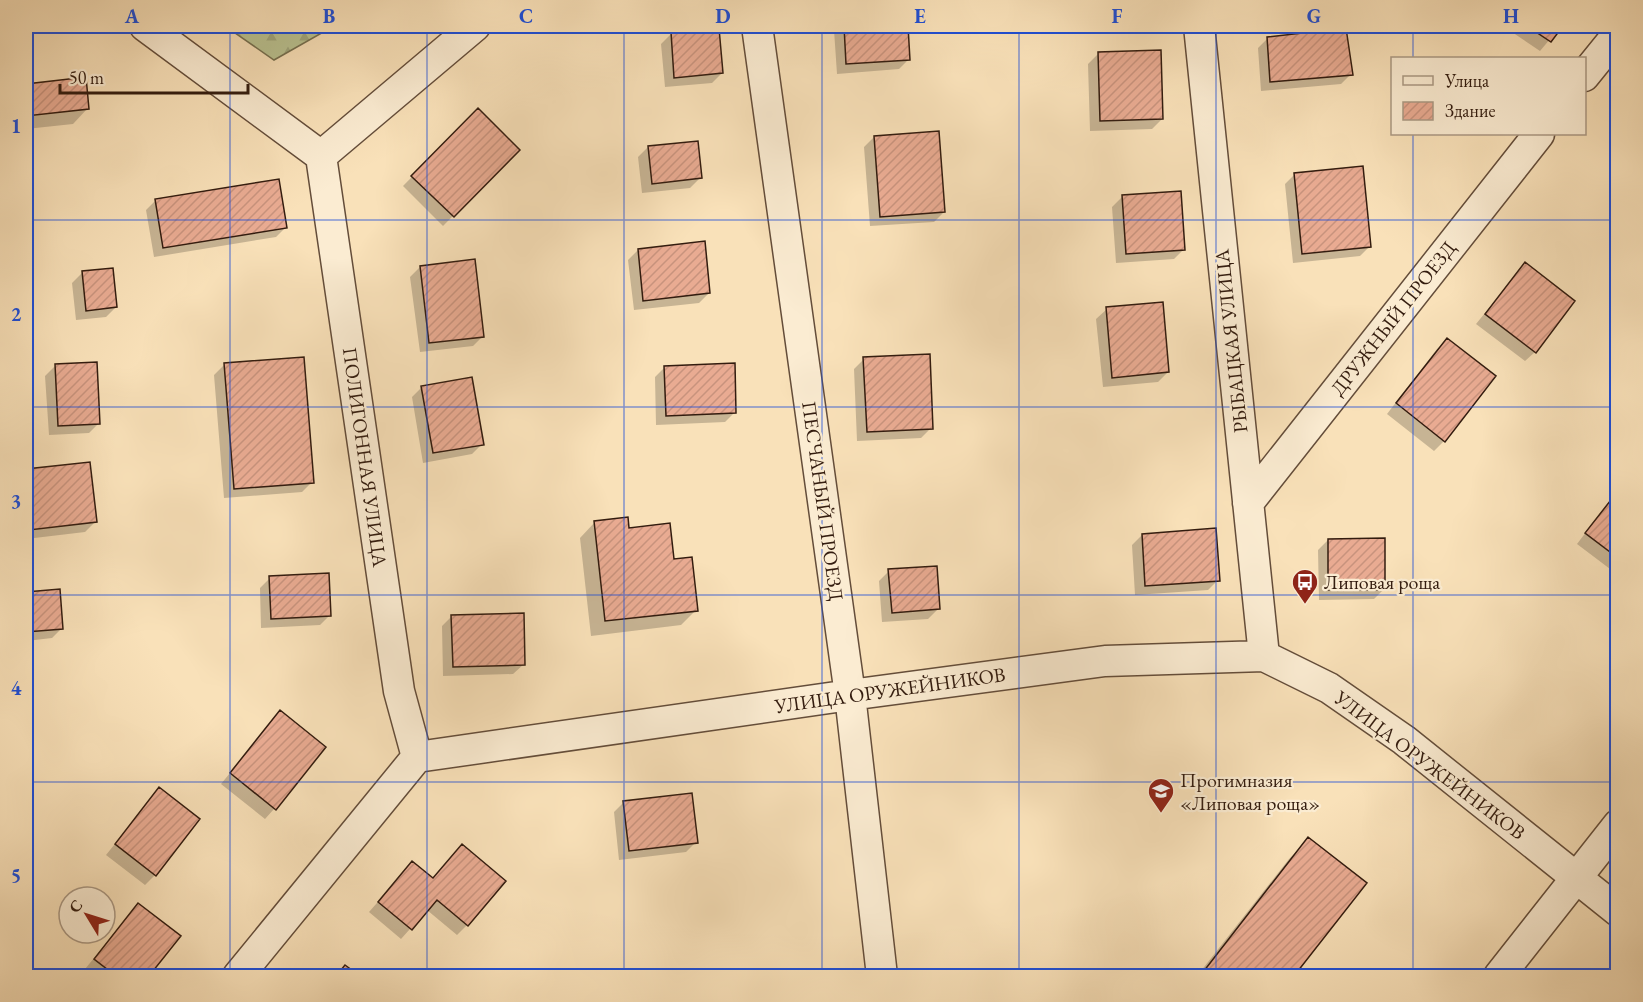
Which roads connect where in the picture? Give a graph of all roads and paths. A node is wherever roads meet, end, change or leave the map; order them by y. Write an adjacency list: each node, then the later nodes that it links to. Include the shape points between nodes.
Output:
1 (145, 26): 8 (street)
2 (475, 26): 8 (street)
3 (757, 26): 11 (street, ПЕСЧАНЫЙ ПРОЕЗД)
4 (1199, 26): 9 (street, РЫБАЦКАЯ УЛИЦА)
5 (1617, 34): 6 (street)
6 (1586, 73)
7 (1538, 135): 9 (street, ДРУЖНЫЙ ПРОЕЗД)
8 (321, 156): 12 (street, ПОЛИГОННАЯ УЛИЦА, via 399,691)
9 (1248, 503): 10 (street, РЫБАЦКАЯ УЛИЦА)
10 (1264, 656): 11 (street, УЛИЦА ОРУЖЕЙНИКОВ, via 1104,661); 14 (street, УЛИЦА ОРУЖЕЙНИКОВ, via 1329,688 1404,740)
11 (850, 695): 12 (street, УЛИЦА ОРУЖЕЙНИКОВ); 17 (street, ПЕСЧАНЫЙ ПРОЕЗД)
12 (417, 757): 16 (street)
13 (1617, 825): 14 (street)
14 (1577, 879): 15 (street, УЛИЦА ОРУЖЕЙНИКОВ); 18 (street)
15 (1617, 911)
16 (238, 976)
17 (882, 976)
18 (1498, 976)

